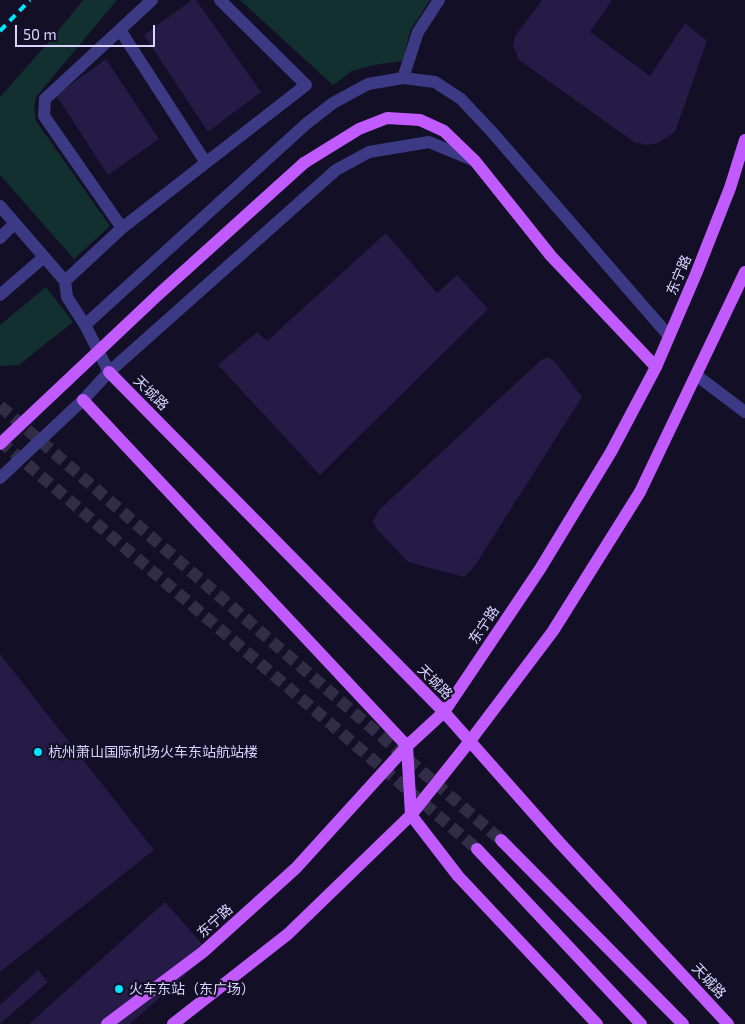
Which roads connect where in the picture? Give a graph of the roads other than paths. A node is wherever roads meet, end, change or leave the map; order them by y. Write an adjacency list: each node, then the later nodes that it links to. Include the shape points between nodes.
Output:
1 (152, 0): 4 (street)
2 (220, 0): 8 (street, via 306,85)
3 (439, 0): 5 (street, via 418,32)
4 (120, 30): 8 (street); 11 (street, via 45,99 44,116)
5 (403, 78): 17 (street, via 368,84 333,102); 18 (street, via 435,82 460,99)
6 (745, 140): 18 (main road, 东宁路, via 727,196)
7 (475, 161): 19 (main road, via 551,256); 20 (street, via 429,142 370,152 336,170); 24 (main road, bridge, via 444,131 420,120 387,118 358,129 304,163)
8 (206, 163): 11 (street)
9 (0, 206): 10 (street)
10 (15, 223): 12 (street); 13 (street)
11 (122, 228): 15 (street)
12 (0, 238)
13 (44, 257): 15 (street); 16 (street)
14 (745, 272): 21 (main road)
15 (65, 281): 17 (street, via 67,297)
16 (0, 295)
17 (85, 325): 20 (street)
18 (669, 336): 19 (main road, 东宁路)
19 (656, 367): 26 (main road, 东宁路, via 611,452 540,569)
20 (109, 372): 22 (street); 26 (main road, 天城路)
21 (696, 375): 23 (street); 27 (main road, via 640,492 553,631)
22 (83, 400): 25 (street); 28 (main road)
23 (745, 412)
24 (0, 444)
25 (0, 478)
26 (444, 712): 27 (main road, 天城路); 28 (main road, 东宁路)
27 (470, 742): 29 (main road); 37 (main road, 天城路)
28 (407, 746): 29 (main road); 32 (main road, 东宁路, via 296,868 203,952)
29 (411, 815): 33 (main road, via 288,934); 34 (main road, via 458,876)
30 (501, 840): 36 (main road)
31 (477, 849): 35 (main road)
32 (107, 1024)
33 (173, 1024)
34 (598, 1024)
35 (641, 1024)
36 (684, 1024)
37 (728, 1024)

